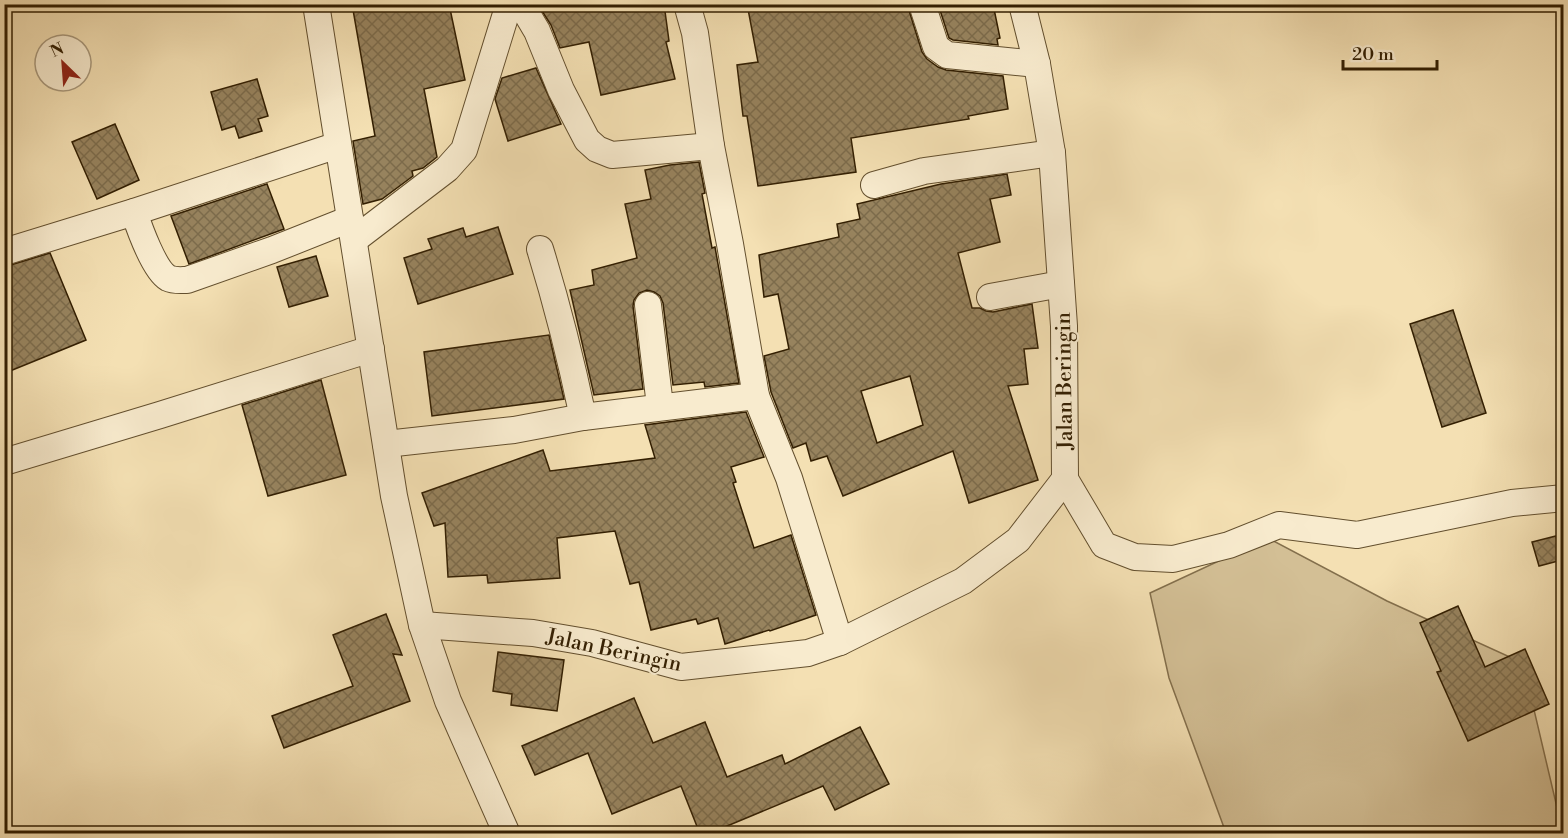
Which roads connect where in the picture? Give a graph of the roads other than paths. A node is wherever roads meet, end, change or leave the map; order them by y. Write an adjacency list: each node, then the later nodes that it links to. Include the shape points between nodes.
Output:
1 (316, 4): 8 (street)
2 (509, 4): 13 (street, via 464,150 447,169)
3 (521, 4): 9 (street, via 587,140 597,149 612,155)
4 (687, 4): 9 (street)
5 (922, 4): 7 (street, via 936,47 947,55)
6 (1022, 4): 7 (street, Jalan Beringin)
7 (1037, 64): 10 (street, Jalan Beringin)
8 (338, 145): 12 (street); 13 (street)
9 (711, 146): 20 (street)
10 (1052, 153): 11 (street, via 924,171); 16 (street, Jalan Beringin)
11 (874, 185)
12 (134, 212): 13 (street, via 144,242 163,273 179,280); 15 (street)
13 (352, 230): 19 (street)
14 (540, 249): 22 (street)
15 (4, 252)
16 (1062, 284): 17 (street); 25 (street, Jalan Beringin)
17 (990, 297)
18 (648, 305): 21 (street)
19 (371, 349): 23 (street); 24 (street)
20 (756, 396): 21 (street); 28 (street, via 789,478)
21 (660, 406): 22 (street)
22 (583, 417): 23 (street, via 514,430)
23 (386, 444): 27 (street)
24 (4, 462)
25 (1065, 479): 26 (street, via 1104,545 1135,557 1173,559 1229,545 1279,525 1357,535 1512,503); 28 (street, Jalan Beringin, via 1018,540 963,581)
26 (1563, 498)
27 (422, 625): 28 (street, Jalan Beringin, via 533,633 681,667 808,653); 29 (street, via 448,701)
28 (840, 642)
29 (507, 834)

